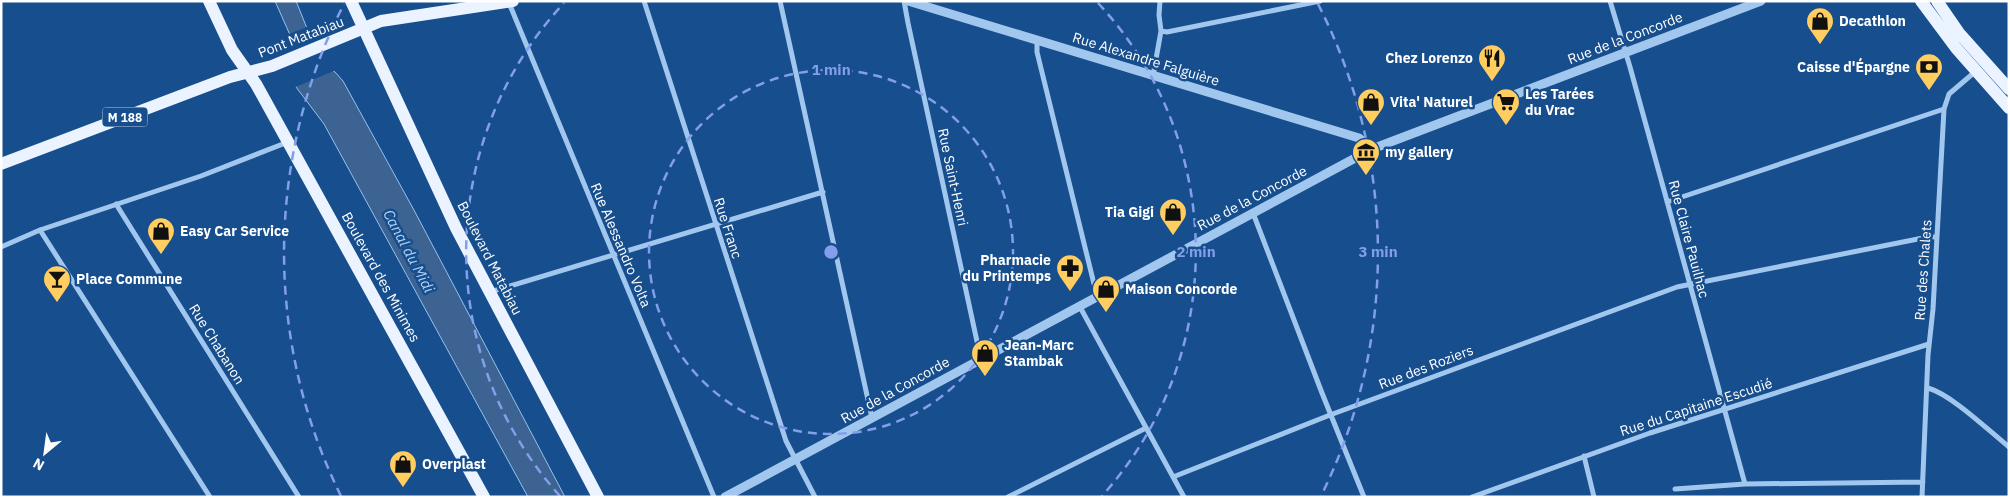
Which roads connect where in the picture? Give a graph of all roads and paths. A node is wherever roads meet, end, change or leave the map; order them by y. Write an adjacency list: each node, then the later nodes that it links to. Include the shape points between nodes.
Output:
1 (209, 1): 19 (main road, Boulevard des Minimes, via 232,50)
2 (351, 1): 14 (main road, Boulevard Matabiau)
3 (513, 1): 13 (main road, Pont Matabiau)
4 (644, 1): 31 (street, Rue Franc)
5 (780, 1): 27 (street)
6 (906, 1): 16 (street, Rue Alexandre Falguière); 41 (street, Rue Saint-Henri, via 908,23 978,346)
7 (1160, 1): 15 (street)
8 (1320, 1): 15 (street)
9 (1610, 1): 17 (street, Rue Claire Pauilhac)
10 (1761, 1): 17 (street, Rue de la Concorde)
11 (1921, 1): 18 (main road, via 1950,41)
12 (1937, 1): 18 (main road)
13 (509, 2): 14 (main road, Pont Matabiau, via 381,21); 35 (street, Rue Alessandro Volta)
14 (364, 28): 19 (main road, Pont Matabiau, via 272,66); 37 (main road, Boulevard Matabiau)
15 (1162, 31): 20 (street)
16 (1037, 40): 20 (street, Rue Alexandre Falguière); 38 (street, via 1036,52 1094,284)
17 (1625, 53): 25 (street, Rue de la Concorde); 28 (street, Rue Claire Pauilhac)
18 (1981, 68): 21 (main road); 22 (main road); 23 (street, Rue des Chalets, via 1950,94)
19 (249, 72): 24 (main road, Boulevard des Minimes); 26 (main road, M 188)
20 (1153, 76): 25 (street, Rue Alexandre Falguière, via 1359,138)
21 (2009, 89)
22 (2009, 108)
23 (1944, 109): 28 (street); 33 (street, Rue des Chalets)
24 (288, 142): 29 (street, via 207,174); 58 (main road, Boulevard des Minimes)
25 (1372, 149): 30 (street, Rue de la Concorde)
26 (1, 164)
27 (822, 192): 31 (street); 45 (street)
28 (1667, 202): 36 (street, Rue Claire Pauilhac)
29 (116, 204): 32 (street); 57 (street, Rue Chabanon)
30 (1253, 213): 38 (street, Rue de la Concorde); 44 (street)
31 (715, 223): 35 (street); 49 (street, Rue Franc, via 786,441)
32 (40, 230): 34 (street); 56 (street)
33 (1937, 237): 36 (street, Rue des Roziers); 40 (street, Rue des Chalets)
34 (1, 246)
35 (612, 255): 37 (street); 60 (street, Rue Alessandro Volta)
36 (1689, 284): 43 (street, Rue Claire Pauilhac); 44 (street, Rue des Roziers)
37 (490, 292): 59 (main road, Boulevard Matabiau)
38 (1100, 296): 39 (street, Rue de la Concorde)
39 (1080, 307): 41 (street, Rue de la Concorde); 46 (street)
40 (1929, 344): 42 (street, Rue des Chalets); 43 (street, Rue du Capitaine Escudié)
41 (984, 357): 45 (street, Rue de la Concorde)
42 (1928, 388): 47 (street, via 1954,403); 51 (street, Rue des Chalets)
43 (1724, 409): 48 (street, Rue du Capitaine Escudié); 52 (street, Rue Claire Pauilhac)
44 (1330, 415): 50 (street, Rue des Roziers); 65 (street)
45 (872, 418): 49 (street, Rue de la Concorde)
46 (1146, 428): 50 (street); 63 (street)
47 (2009, 447)
48 (1584, 456): 53 (street, Rue du Capitaine Escudié); 67 (street)
49 (796, 460): 61 (street, Rue de la Concorde); 62 (street, Rue Franc)
50 (1173, 477): 64 (street)
51 (1923, 482): 52 (street); 68 (street, Rue des Chalets)
52 (1745, 484): 54 (street)
53 (1494, 489): 55 (street); 66 (street, Rue du Capitaine Escudié)
54 (1675, 489)
55 (1496, 496)
56 (210, 497)
57 (299, 497)
58 (484, 497)
59 (598, 497)
60 (714, 497)
61 (725, 497)
62 (815, 497)
63 (1008, 497)
64 (1184, 497)
65 (1364, 497)
66 (1472, 497)
67 (1594, 497)
68 (1922, 497)

